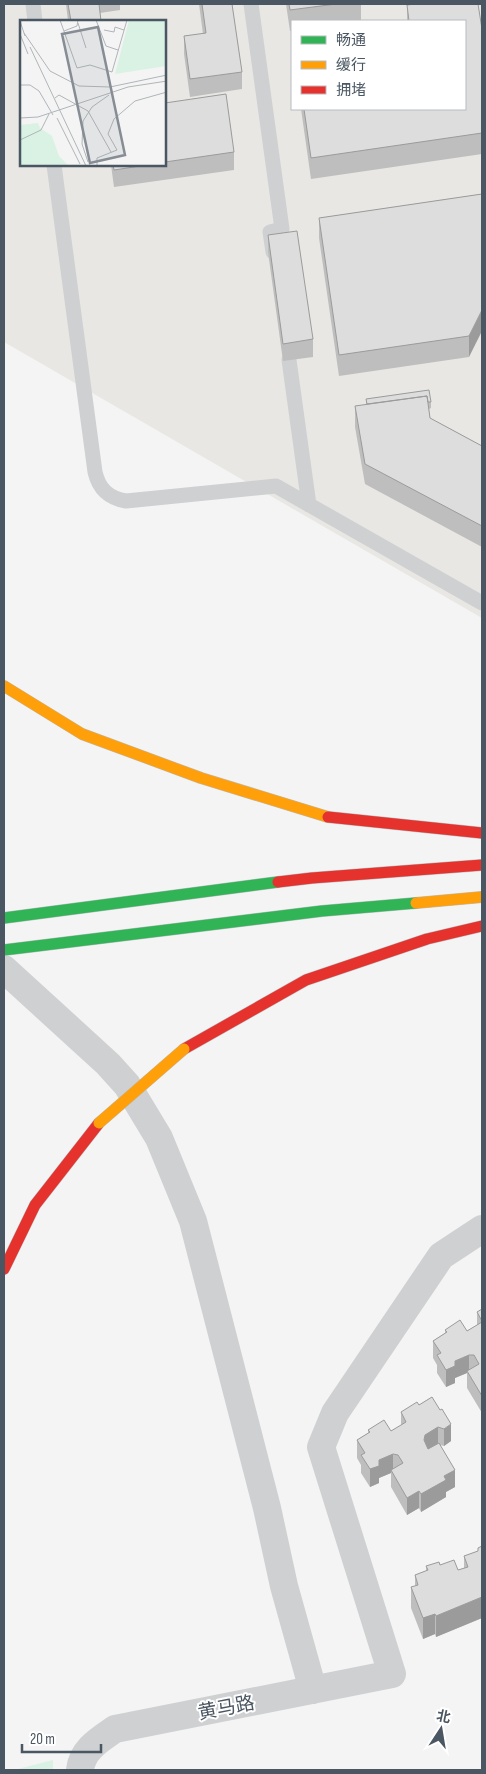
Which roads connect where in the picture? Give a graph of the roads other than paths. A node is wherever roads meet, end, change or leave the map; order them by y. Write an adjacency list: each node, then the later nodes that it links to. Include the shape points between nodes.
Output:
1 (33, 4): 3 (lane)
2 (251, 4): 5 (lane, via 282,229 270,232)
3 (35, 20)
4 (54, 166): 7 (lane, via 95,472 102,489 109,496 126,501 276,486)
5 (273, 252)
6 (289, 360): 7 (lane)
7 (309, 505): 8 (lane)
8 (482, 603)
9 (4, 686): 10 (highway, via 82,734 201,778 330,817)
10 (482, 833)
11 (482, 865): 13 (highway, via 312,878)
12 (482, 897): 15 (highway, via 322,911)
13 (4, 918)
14 (482, 926): 18 (highway, bridge, via 427,939 306,980 184,1048 99,1123 35,1205)
15 (4, 950)
16 (4, 969): 19 (street, via 121,1078 160,1138 193,1221)
17 (482, 1229): 19 (street, 黄马路, via 441,1256 335,1413 321,1447 392,1674)
18 (4, 1269)
19 (313, 1690): 20 (street, 黄马路, via 114,1729 89,1748)
20 (80, 1770)

